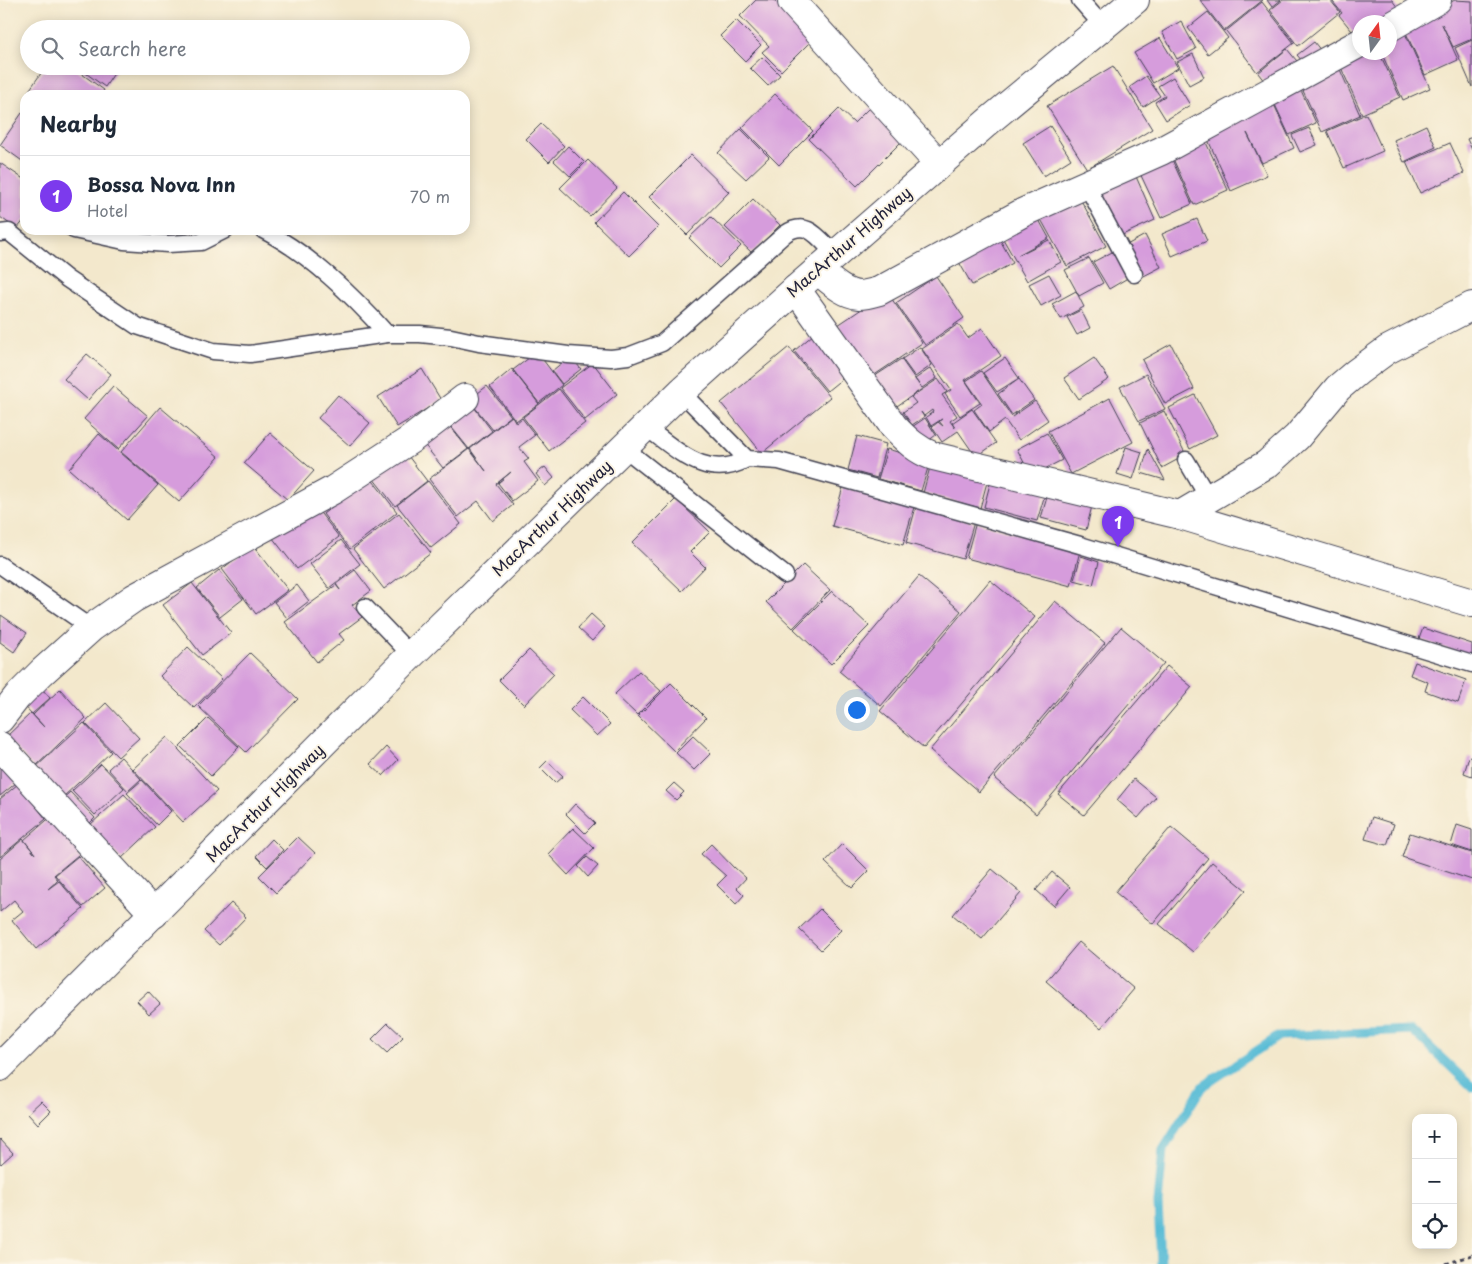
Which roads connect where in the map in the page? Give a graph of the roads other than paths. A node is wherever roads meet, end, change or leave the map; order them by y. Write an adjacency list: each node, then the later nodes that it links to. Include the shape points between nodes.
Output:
1 (1080, 0): 6 (lane)
2 (1135, 0): 6 (main road, MacArthur Highway)
3 (1437, 0): 5 (main road)
4 (792, 2): 8 (main road)
5 (1397, 23)
6 (1103, 26): 8 (main road, MacArthur Highway)
7 (1352, 47): 9 (main road, via 1162,151)
8 (939, 164): 16 (main road, MacArthur Highway)
9 (1086, 184): 16 (main road, via 1024,212 879,291 860,295 842,290); 17 (lane)
10 (0, 233): 11 (lane)
11 (20, 235)
12 (21, 235): 20 (lane, via 67,279 137,326 213,351 250,354)
13 (97, 235): 14 (lane, via 124,241 168,244 201,242)
14 (215, 235)
15 (273, 235): 20 (lane, via 320,268 366,309)
16 (826, 262): 18 (main road, MacArthur Highway); 20 (lane, via 809,229 794,228 662,343 628,356 568,356 451,337)
17 (1134, 274)
18 (796, 289): 21 (main road, MacArthur Highway); 28 (main road, via 894,427 922,452)
19 (1472, 306): 27 (main road, via 1386,350 1338,388 1297,437 1267,464)
20 (387, 334)
21 (682, 392): 23 (main road, MacArthur Highway); 25 (lane)
22 (465, 398): 33 (main road, via 355,476 134,598)
23 (645, 427): 24 (main road, MacArthur Highway); 25 (lane, via 696,463 712,468 737,465)
24 (624, 448): 30 (lane); 34 (main road, MacArthur Highway)
25 (747, 460): 35 (lane, via 779,461 1052,537)
26 (1186, 460): 27 (lane)
27 (1209, 498): 28 (main road)
28 (1180, 515): 31 (main road)
29 (0, 565): 33 (lane)
30 (785, 575)
31 (1472, 603)
32 (365, 607): 34 (lane)
33 (91, 628): 36 (main road, via 42,672)
34 (411, 655): 38 (main road, MacArthur Highway)
35 (1472, 664)
36 (0, 719)
37 (0, 746): 38 (main road)
38 (154, 914): 39 (main road, MacArthur Highway)
39 (0, 1067)

